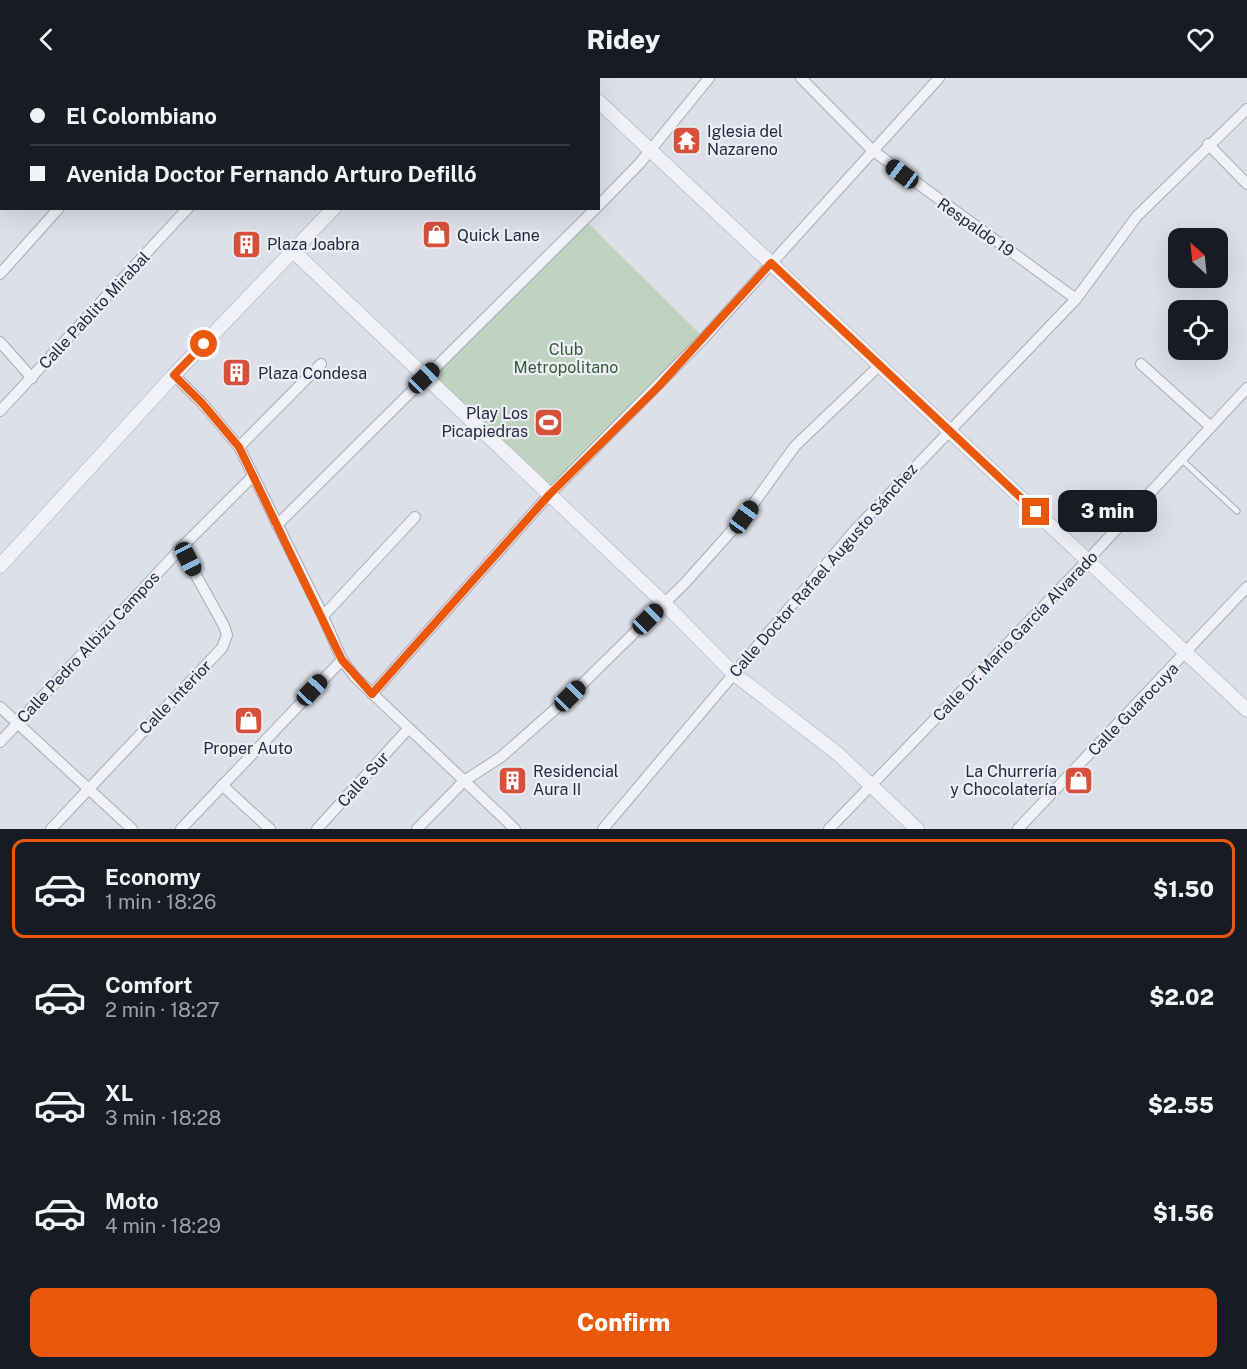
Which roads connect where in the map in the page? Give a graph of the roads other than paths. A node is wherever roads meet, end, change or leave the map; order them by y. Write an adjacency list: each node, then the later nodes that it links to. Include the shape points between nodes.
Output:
1 (709, 78): 7 (street)
2 (801, 78): 8 (street, Respaldo 19)
3 (939, 78): 8 (street)
4 (600, 103): 7 (street)
5 (1247, 109): 6 (street, Calle Doctor Rafael Augusto Sánchez)
6 (1208, 144): 9 (street); 18 (street, Calle Doctor Rafael Augusto Sánchez, via 1137,216)
7 (650, 149): 10 (street); 16 (street)
8 (872, 150): 16 (street); 18 (street, Respaldo 19)
9 (1247, 184)
10 (600, 204)
11 (58, 210): 17 (street)
12 (186, 210): 24 (street, Calle Pablito Mirabal)
13 (332, 210): 15 (street)
14 (594, 210): 25 (street)
15 (293, 251): 23 (street); 25 (street)
16 (771, 263): 22 (street); 33 (street, via 659,386)
17 (0, 274)
18 (1076, 299): 29 (street, Calle Doctor Rafael Augusto Sánchez)
19 (0, 342): 24 (street)
20 (321, 364): 30 (street)
21 (1141, 364): 28 (street)
22 (879, 366): 29 (street); 41 (street, via 800,441 744,517)
23 (174, 375): 30 (street); 39 (street)
24 (32, 378): 27 (street, Calle Pablito Mirabal)
25 (424, 378): 33 (street); 36 (street)
26 (1247, 388): 28 (street, Calle Dr. Mario García Alvarado)
27 (0, 411)
28 (1211, 427): 31 (street, Calle Dr. Mario García Alvarado)
29 (950, 432): 38 (street); 45 (street, Calle Doctor Rafael Augusto Sánchez, via 855,530)
30 (239, 447): 32 (street)
31 (1181, 459): 34 (lane); 38 (street, Calle Dr. Mario García Alvarado)
32 (253, 476): 36 (street); 37 (street, Calle Pedro Albizu Campos)
33 (549, 495): 41 (street); 46 (street)
34 (1238, 511)
35 (415, 517): 42 (street)
36 (277, 525): 42 (street)
37 (181, 549): 49 (street, Calle Pedro Albizu Campos); 55 (street, Calle Interior, via 224,626 226,640)
38 (1088, 560): 43 (street); 54 (street, Calle Dr. Mario García Alvarado)
39 (0, 566)
40 (1247, 587): 43 (street, Calle Guarocuya)
41 (664, 603): 45 (street); 52 (street, via 513,748)
42 (323, 616): 44 (street)
43 (1186, 654): 48 (street); 66 (street, Calle Guarocuya)
44 (342, 660): 46 (street); 53 (street)
45 (733, 673): 54 (street, via 838,754); 63 (street, Calle Doctor Rafael Augusto Sánchez)
46 (372, 694): 50 (street)
47 (0, 707): 49 (street)
48 (1247, 710)
49 (18, 723): 51 (street, Calle Pedro Albizu Campos); 55 (street)
50 (408, 729): 52 (street); 60 (street, Calle Sur)
51 (0, 742)
52 (464, 781): 61 (street); 62 (street)
53 (222, 785): 58 (street); 59 (street)
54 (872, 786): 64 (street, Calle Dr. Mario García Alvarado); 65 (street)
55 (88, 789): 56 (street, Calle Interior); 57 (street)
56 (51, 829)
57 (132, 829)
58 (181, 829)
59 (270, 829)
60 (317, 829)
61 (417, 829)
62 (515, 829)
63 (603, 829)
64 (828, 829)
65 (917, 829)
66 (1018, 829)

